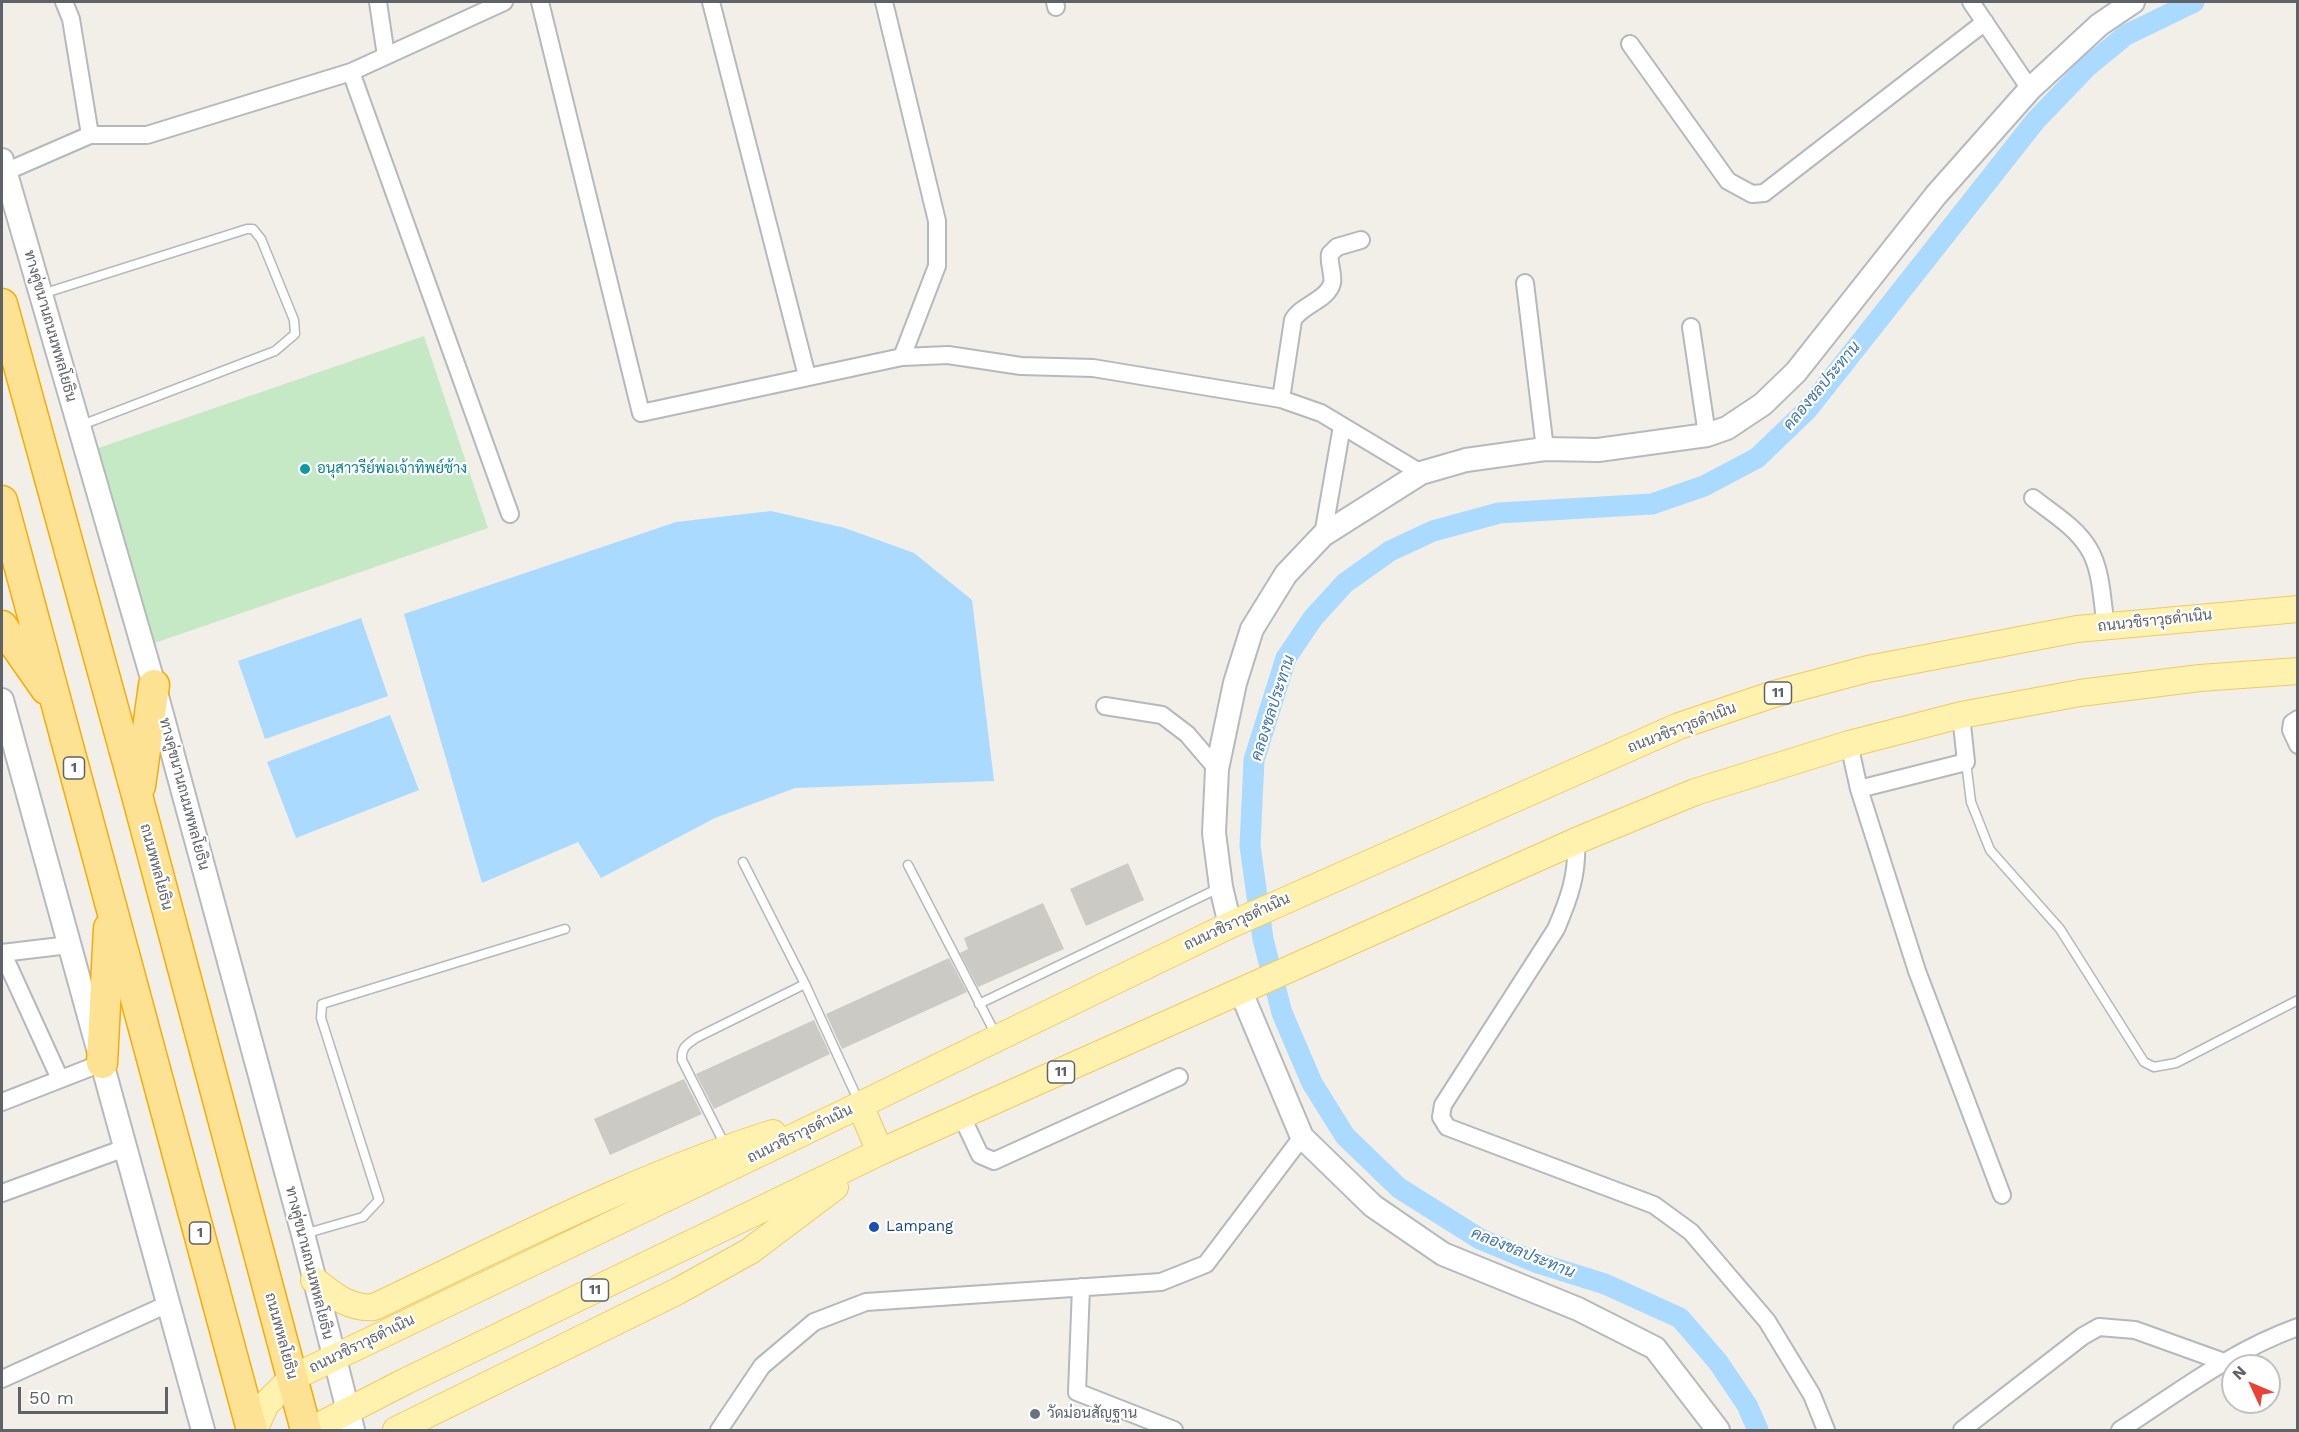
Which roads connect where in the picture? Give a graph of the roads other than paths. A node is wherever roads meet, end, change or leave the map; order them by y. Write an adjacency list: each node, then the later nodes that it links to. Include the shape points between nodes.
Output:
1 (64, 2): 14 (street, via 71,19)
2 (378, 2): 11 (street)
3 (504, 2): 11 (street)
4 (540, 2): 22 (street, via 640,413)
5 (711, 2): 22 (street)
6 (884, 2): 21 (street, via 937,221 937,266)
7 (1971, 2): 9 (street)
8 (2126, 4): 13 (street)
9 (1985, 22): 10 (street, via 1764,193 1752,194 1728,181); 13 (street)
10 (1630, 44)
11 (386, 56): 12 (street)
12 (351, 72): 14 (street, via 147,135); 31 (street)
13 (2030, 89): 26 (street, via 1936,195 1796,372 1763,404 1727,428)
14 (90, 135): 15 (street)
15 (3, 166): 18 (street, ทางคู่ขนานถนนพหลโยธิน)
16 (1361, 240): 23 (street, via 1337,247 1330,254 1332,283 1324,294 1298,311 1293,320)
17 (1525, 283): 27 (street)
18 (40, 295): 24 (street, ทางคู่ขนานถนนพหลโยธิน); 24 (lane, via 253,229 261,239 294,320 295,334 275,351)
19 (2, 304): 48 (highway, ถนนพหลโยธิน)
20 (1691, 327): 26 (street)
21 (903, 357): 22 (street); 23 (street, via 948,355 1021,366 1093,368)
22 (807, 376)
23 (1281, 399): 25 (street, via 1321,413)
24 (79, 426): 37 (street, ทางคู่ขนานถนนพหลโยธิน)
25 (1342, 426): 28 (street); 32 (street)
26 (1707, 435): 27 (street, via 1598,450)
27 (1545, 449): 28 (street, via 1466,460)
28 (1421, 473): 32 (street)
29 (2033, 498): 35 (street, via 2079,535 2090,550)
30 (2, 501): 40 (highway, 1)
31 (510, 514)
32 (1323, 535): 46 (street, via 1286,574 1252,629 1235,683)
33 (2298, 609): 35 (main road, ถนนวชิราวุธดำเนิน / 11)
34 (2, 626): 40 (highway)
35 (2106, 627): 54 (main road, ถนนวชิราวุธดำเนิน / 11, via 2077,629 1869,669 1774,694 1679,726)
36 (2298, 671): 41 (main road, 11, via 2080,693)
37 (154, 685): 48 (highway); 75 (street, ทางคู่ขนานถนนพหลโยธิน)
38 (2, 700): 56 (street)
39 (1105, 706): 46 (street, via 1162,715 1187,734)
40 (58, 707): 53 (highway, 1)
41 (1961, 715): 43 (main road, 11); 45 (street)
42 (2298, 719): 44 (street, via 2291,730)
43 (1849, 744): 47 (street); 49 (main road, 11, via 1695,792)
44 (2298, 745)
45 (1966, 762): 47 (street); 60 (lane, via 1971,802 1990,850 2060,929 2144,1062 2154,1067 2176,1063)
46 (1217, 770): 52 (street, via 1214,833)
47 (1859, 789): 74 (street, via 1917,971)
48 (138, 799): 84 (highway, ถนนพหลโยธิน)
49 (1576, 841): 59 (main road, 11); 95 (street, via 1578,866 1556,929 1443,1105 1441,1117 1447,1126 1654,1205 1691,1232 1767,1321 1812,1395)
50 (743, 862): 58 (lane)
51 (908, 865): 61 (lane)
52 (1221, 887): 54 (street); 61 (lane)
53 (110, 900): 63 (highway); 88 (highway, 1)
54 (1230, 925): 62 (main road, ถนนวชิราวุธดำเนิน / 11)
55 (565, 929): 75 (lane, via 322,1004 321,1018 379,1200 363,1217)
56 (69, 945): 57 (street); 63 (street)
57 (2, 954): 65 (street)
58 (805, 984): 67 (lane); 71 (lane, via 696,1038 682,1052 682,1060)
59 (1241, 992): 68 (main road, 11); 69 (street)
60 (2298, 1000)
61 (979, 1004): 62 (lane)
62 (998, 1038): 67 (main road, ถนนวชิราวุธดำเนิน / 11)
63 (102, 1063): 65 (street); 70 (street)
64 (1179, 1077): 68 (street, via 994,1161 980,1155)
65 (60, 1079): 66 (street)
66 (2, 1102)
67 (860, 1106): 71 (main road); 72 (main road); 81 (main road, ถนนวชิราวุธดำเนิน / 11)
68 (962, 1117): 72 (main road, 11)
69 (1302, 1137): 77 (street, via 1206,1264 1161,1282); 94 (street, via 1373,1206 1443,1254 1578,1309 1655,1348)
70 (125, 1148): 73 (street); 78 (street)
71 (726, 1148): 76 (main road, via 631,1185 374,1307 340,1301)
72 (880, 1152): 86 (main road, 11); 91 (main road, via 750,1251 678,1291)
73 (2, 1193)
74 (2002, 1195)
75 (303, 1234): 76 (street, ทางคู่ขนานถนนพหลโยธิน)
76 (314, 1280): 81 (street, ทางคู่ขนานถนนพหลโยธิน)
77 (1081, 1287): 92 (street, via 866,1302 814,1322 762,1366); 93 (street, via 1077,1392)
78 (168, 1304): 85 (street); 87 (street)
79 (2298, 1327): 80 (street)
80 (2239, 1354)
81 (333, 1358): 84 (main road, ถนนวชิราวุธดำเนิน / 11); 86 (street, ทางคู่ขนานถนนพหลโยธิน)
82 (2221, 1361): 96 (street, via 2135,1330 2099,1327)
83 (2221, 1364): 97 (street)
84 (292, 1378): 88 (main road, ถนนวชิราวุธดำเนิน / 11, via 266,1404); 89 (highway, ถนนพหลโยธิน)
85 (2, 1379)
86 (350, 1421): 90 (main road, 11)
87 (202, 1431)
88 (253, 1431)
89 (306, 1431)
90 (311, 1431)
91 (396, 1431)
92 (719, 1431)
93 (1174, 1431)
94 (1718, 1431)
95 (1826, 1431)
96 (1962, 1431)
97 (2120, 1431)

